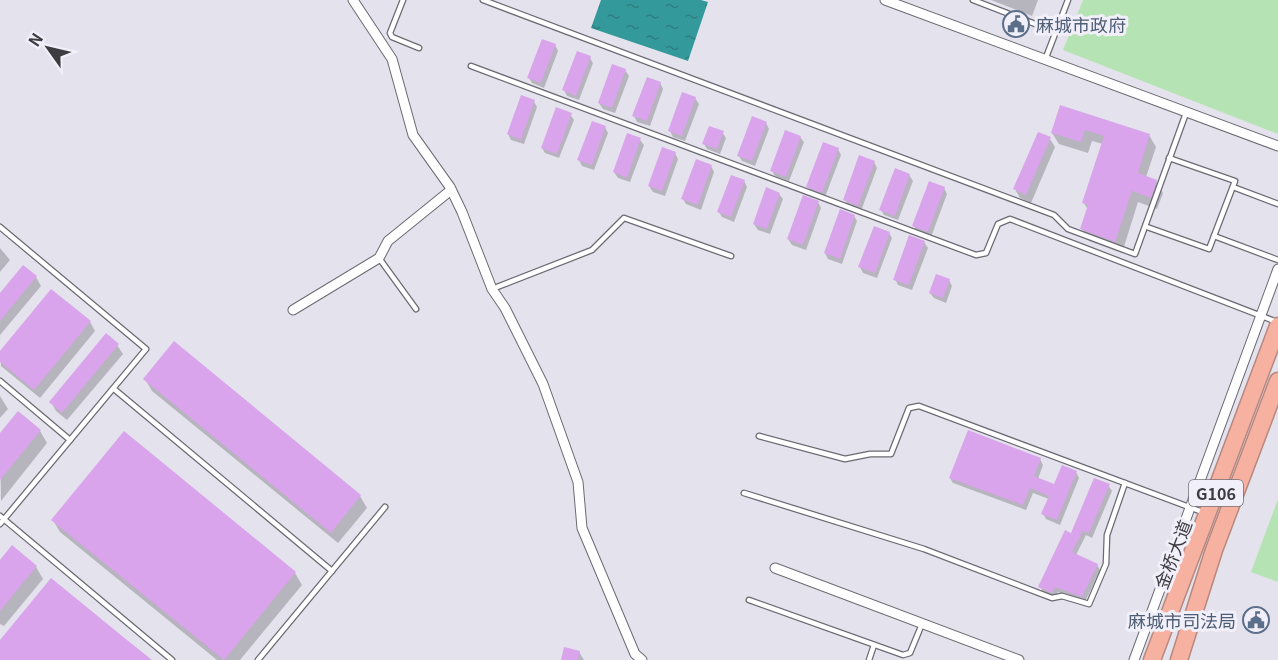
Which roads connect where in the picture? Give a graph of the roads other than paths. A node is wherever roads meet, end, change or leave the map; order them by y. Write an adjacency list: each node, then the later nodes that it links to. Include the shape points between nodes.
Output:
1 (353, 0): 15 (street, via 392,59 413,135)
2 (403, 0): 8 (lane, via 390,33)
3 (483, 0): 18 (lane, via 1054,215 1068,229 1135,254)
4 (885, 0): 9 (street)
5 (973, 0): 7 (lane)
6 (1068, 0): 7 (lane)
7 (1056, 32): 9 (lane)
8 (419, 48)
9 (1045, 60): 11 (street)
10 (471, 66): 27 (lane, via 976,255 986,253 998,224 1010,219)
11 (1186, 112): 12 (street); 13 (lane)
12 (1278, 146)
13 (1169, 158): 14 (lane, via 1235,181); 18 (lane)
14 (1233, 187): 16 (lane); 19 (lane)
15 (451, 190): 21 (street, via 388,240); 24 (street)
16 (1278, 204)
17 (0, 227): 31 (lane, via 146,349)
18 (1147, 227): 19 (lane, via 1209,249)
19 (1214, 236): 22 (lane)
20 (731, 256): 24 (lane, via 624,218 592,250)
21 (379, 258): 25 (lane); 26 (street)
22 (1278, 260)
23 (1278, 269): 27 (street)
24 (492, 289): 47 (street, via 543,384 578,482 582,528 635,654)
25 (416, 309)
26 (293, 310)
27 (1261, 315): 28 (lane); 37 (street)
28 (1278, 324): 38 (highway, 金桥大道 / G106)
29 (0, 381): 33 (lane)
30 (1278, 381): 52 (highway, G106, via 1214,550)
31 (114, 388): 33 (lane); 41 (lane)
32 (759, 436): 34 (lane, via 845,459 887,455 891,454 909,408 919,406)
33 (70, 440): 39 (lane)
34 (1125, 483): 35 (lane, via 1107,535 1106,564 1089,604 1052,598 924,549); 37 (lane)
35 (744, 493)
36 (385, 507): 41 (lane)
37 (1190, 507): 38 (lane); 50 (street)
38 (1208, 514): 51 (highway, 金桥大道 / G106)
39 (1, 520): 45 (lane)
40 (775, 568): 43 (street)
41 (332, 571): 46 (lane)
42 (750, 600): 44 (lane)
43 (922, 624): 44 (lane, via 908,655); 49 (street)
44 (874, 645): 48 (lane)
45 (172, 660)
46 (258, 660)
47 (642, 660)
48 (869, 660)
49 (1019, 660)
50 (1134, 660)
51 (1152, 660)
52 (1180, 660)

